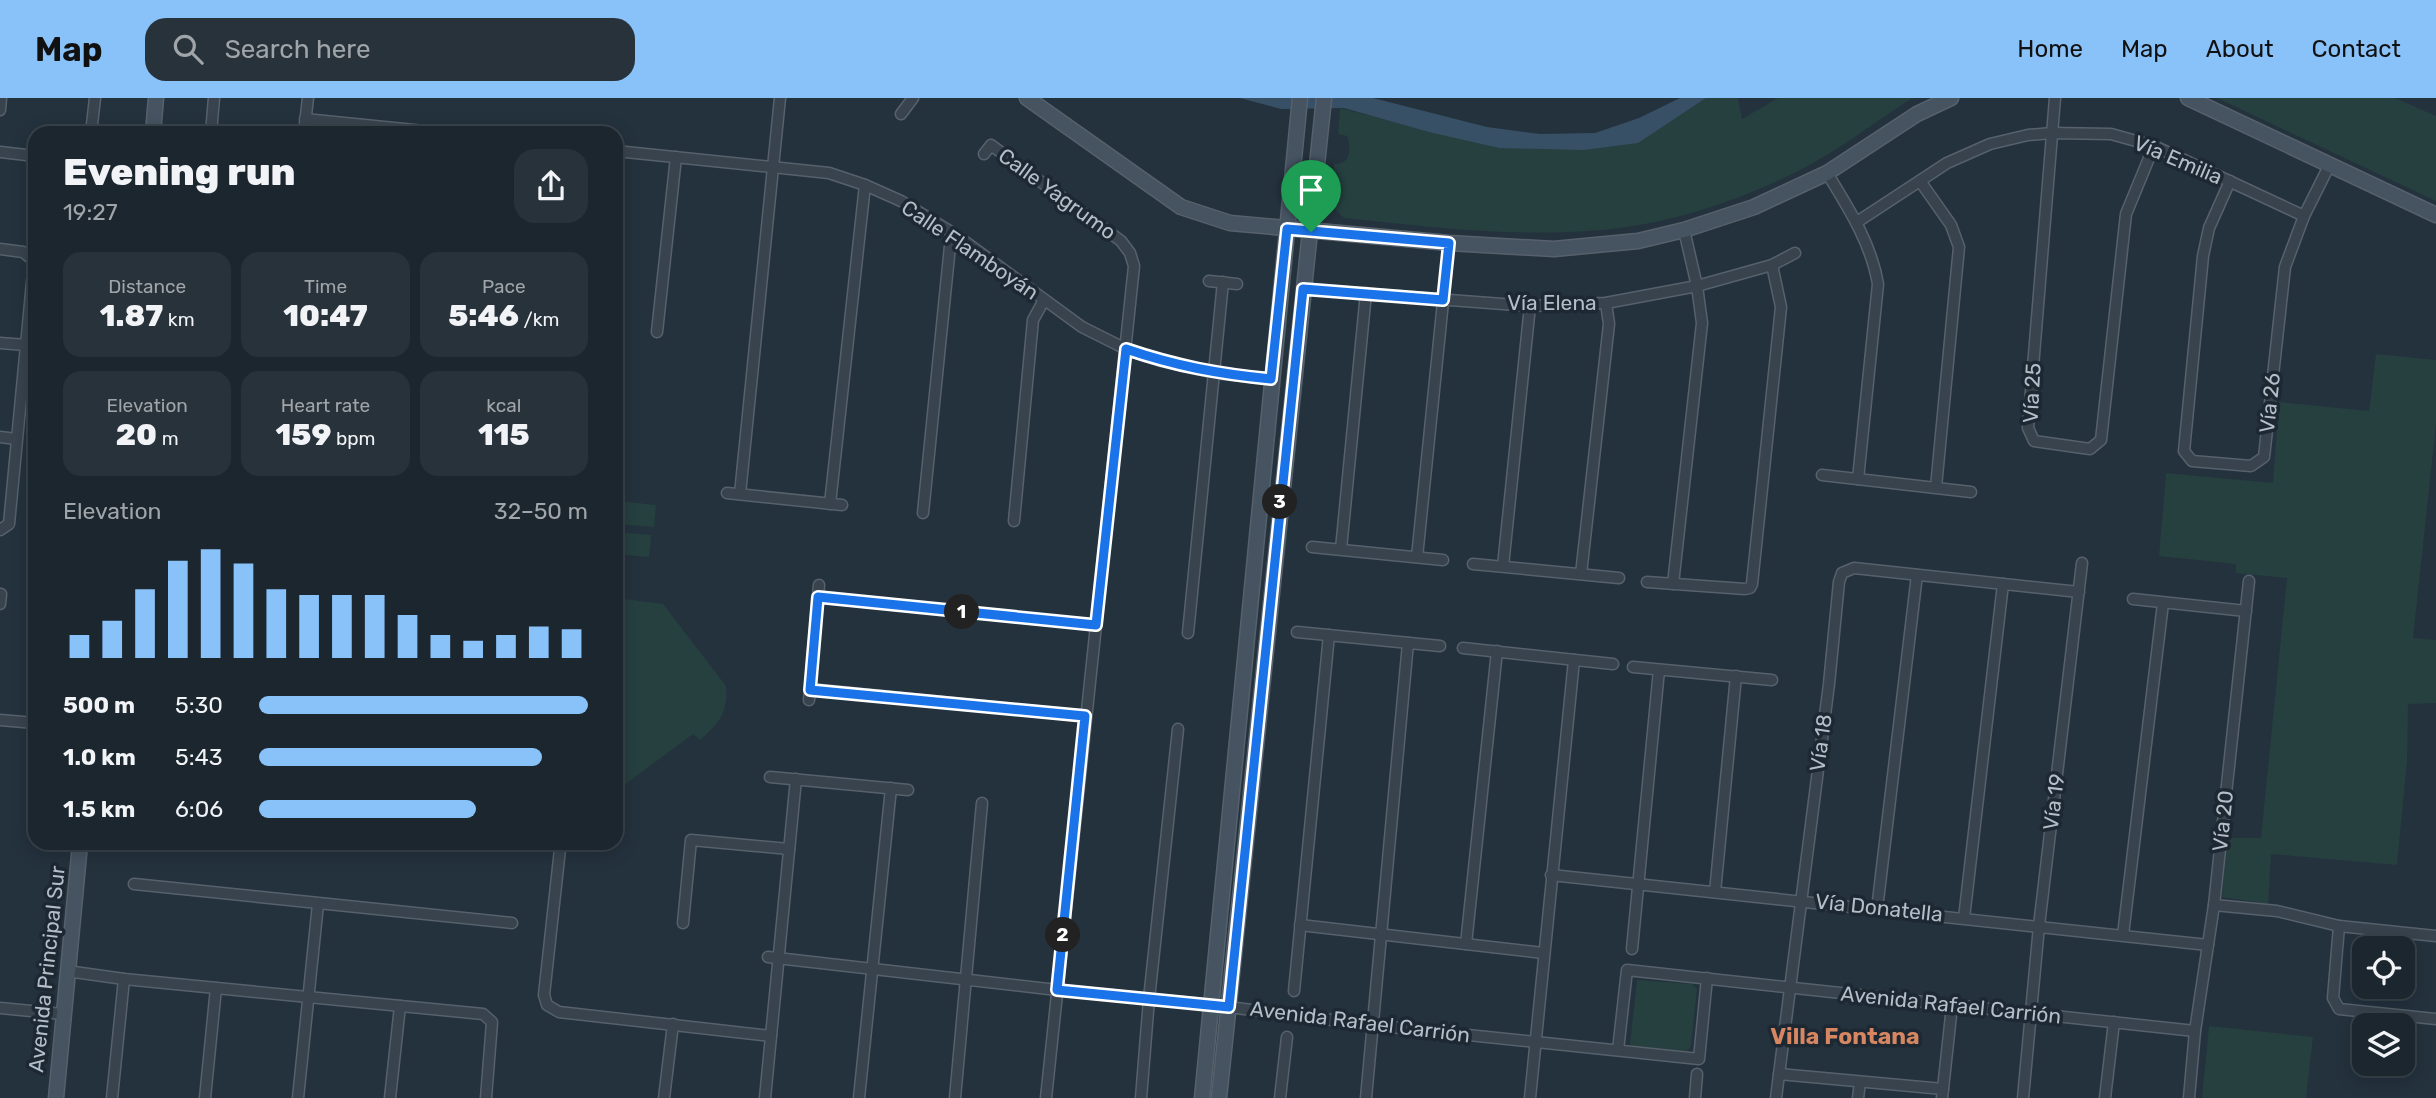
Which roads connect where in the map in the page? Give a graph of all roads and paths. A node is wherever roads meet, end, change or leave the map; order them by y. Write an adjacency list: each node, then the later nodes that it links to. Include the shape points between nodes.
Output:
1 (1, 98): 14 (street)
2 (95, 98): 17 (street)
3 (156, 98): 18 (main road)
4 (214, 98): 19 (street)
5 (308, 98): 16 (street)
6 (779, 98): 30 (street)
7 (1027, 98): 38 (main road, via 1181,207 1230,223)
8 (1300, 98): 38 (main road)
9 (1324, 98): 40 (main road)
10 (1951, 98): 31 (main road, via 1917,114)
11 (2055, 98): 22 (street, Vía 25)
12 (2188, 98): 29 (main road)
13 (908, 99): 15 (street)
14 (0, 110)
15 (901, 114)
16 (306, 119): 20 (street); 21 (street)
17 (93, 126)
18 (154, 126)
19 (212, 126)
20 (305, 126)
21 (364, 126)
22 (2052, 133): 23 (street, Vía Emilia, via 2111,134); 23 (street, Vía 25, via 2028,428 2034,441 2043,444 2090,449 2101,440 2126,214); 32 (street, Vía Emilia, via 1990,144)
23 (2154, 146): 33 (street, Vía Emilia)
24 (987, 150): 61 (street, Calle Yagrumo, via 1121,241 1130,253 1134,266)
25 (0, 152): 27 (street)
26 (623, 152): 28 (street, Calle Flamboyán)
27 (28, 155)
28 (676, 157): 30 (street, Calle Flamboyán); 58 (street)
29 (2330, 164): 35 (main road); 36 (street, Vía 26)
30 (773, 167): 34 (street, Calle Flamboyán, via 829,173); 73 (street)
31 (1827, 173): 37 (street); 39 (main road, via 1754,207)
32 (1920, 181): 37 (street, Vía Emilia); 70 (street, via 1951,225 1959,247)
33 (2230, 181): 36 (street, Vía Emilia); 36 (street, Vía 26, via 2209,228 2203,256 2184,451 2192,461 2251,466 2264,457 2285,267)
34 (865, 185): 41 (street, Calle Flamboyán); 73 (street, via 836,504)
35 (2436, 215)
36 (2304, 216)
37 (1857, 222): 69 (street, via 1874,261 1878,284)
38 (1287, 229): 40 (main road); 63 (main road)
39 (1684, 230): 42 (main road, via 1578,248); 50 (street)
40 (1311, 232): 42 (main road); 51 (main road)
41 (956, 235): 53 (street, Calle Flamboyán); 74 (street, via 950,246)
42 (1449, 243): 54 (street)
43 (0, 249): 45 (street)
44 (1795, 253): 46 (street, Vía Elena)
45 (28, 256)
46 (1772, 265): 50 (street, Vía Elena); 90 (street, via 1781,307 1752,584 1745,589)
47 (1209, 281): 48 (street)
48 (1223, 282): 49 (street); 62 (street)
49 (1237, 284)
50 (1697, 286): 55 (street, Vía Elena); 90 (street, via 1702,323)
51 (1303, 289): 52 (street, Vía Elena); 161 (main road)
52 (1366, 293): 54 (street, Vía Elena); 78 (street)
53 (1044, 300): 61 (street, Calle Flamboyán, via 1082,327); 75 (street, via 1033,320)
54 (1443, 300): 56 (street, Vía Elena); 79 (street)
55 (1606, 303): 56 (street, Vía Elena); 84 (street, via 1609,324)
56 (1530, 306): 83 (street)
57 (28, 324): 60 (street)
58 (657, 332)
59 (0, 343): 60 (street)
60 (26, 345): 64 (street)
61 (1126, 349): 62 (street, Calle Flamboyán); 99 (street, Calle Yagrumo)
62 (1215, 373): 63 (street, Calle Flamboyán); 101 (street)
63 (1271, 379): 158 (main road)
64 (23, 393): 65 (street); 67 (street)
65 (28, 393)
66 (0, 437): 67 (street)
67 (16, 439): 76 (street, via 9,524)
68 (1822, 475): 69 (street)
69 (1858, 479): 70 (street)
70 (1936, 487): 71 (street)
71 (1971, 492)
72 (727, 493): 73 (street)
73 (740, 494)
74 (923, 513)
75 (1014, 521)
76 (0, 530)
77 (1312, 547): 78 (street)
78 (1341, 549): 79 (street)
79 (1417, 558): 80 (street)
80 (1443, 560)
81 (2082, 563): 92 (street, Vía 19)
82 (1473, 564): 83 (street)
83 (1503, 566): 84 (street)
84 (1581, 574): 86 (street)
85 (1917, 575): 91 (street, Vía 18); 129 (street, Vía 18, via 1854,568 1842,573); 132 (street)
86 (1619, 578)
87 (2249, 581): 98 (street, Vía 20)
88 (1647, 582): 90 (street)
89 (819, 584): 94 (street)
90 (1673, 584)
91 (2003, 584): 92 (street); 133 (street)
92 (2079, 592): 137 (street, Vía 19)
93 (1, 594): 97 (street)
94 (818, 597): 99 (street); 113 (street, via 809,695)
95 (2133, 599): 96 (street)
96 (2163, 603): 98 (street); 140 (street)
97 (0, 604)
98 (2246, 611): 131 (street, Vía 20)
99 (1096, 625): 113 (street, Calle Yagrumo)
100 (1297, 632): 102 (street)
101 (1188, 633)
102 (1329, 635): 103 (street); 136 (street)
103 (1408, 643): 104 (street); 139 (street)
104 (1440, 646)
105 (1463, 648): 106 (street)
106 (1497, 651): 107 (street); 142 (street)
107 (1574, 660): 108 (street); 125 (street)
108 (1612, 664)
109 (1633, 667): 110 (street)
110 (1659, 670): 111 (street); 127 (street)
111 (1737, 676): 112 (street); 128 (street)
112 (1772, 680)
113 (1085, 716): 154 (street, Calle Yagrumo)
114 (0, 720): 115 (street)
115 (28, 722)
116 (1178, 729): 157 (street)
117 (770, 777): 118 (street)
118 (796, 779): 119 (street); 122 (street)
119 (891, 788): 120 (street); 147 (street)
120 (908, 790)
121 (982, 803): 151 (street)
122 (789, 849): 135 (street, via 691,840); 146 (street)
123 (79, 850): 148 (main road, Avenida Principal Sur)
124 (560, 850): 167 (street, via 544,995 547,1005 559,1012)
125 (1551, 875): 127 (street, Vía Donatella); 145 (street)
126 (134, 884): 130 (street)
127 (1638, 884): 128 (street, Vía Donatella); 144 (street)
128 (1714, 892): 129 (street, Vía Donatella)
129 (1800, 900): 132 (street, Vía Donatella); 153 (street, Vía 18)
130 (318, 904): 134 (street); 156 (street)
131 (2214, 905): 138 (street, via 2277,911); 143 (street, Vía 20)
132 (1878, 909): 133 (street, Vía Donatella)
133 (1964, 918): 137 (street, Vía Donatella)
134 (512, 923)
135 (683, 923)
136 (1300, 925): 139 (street); 155 (street)
137 (2039, 926): 140 (street, Vía Donatella); 163 (street, Vía 19)
138 (2339, 926): 141 (street); 165 (street, via 2333,998 2339,1009)
139 (1380, 935): 142 (street); 168 (street)
140 (2123, 935): 143 (street, Vía Donatella)
141 (2436, 936)
142 (1466, 944): 145 (street)
143 (2208, 944): 169 (street, Vía 20)
144 (1632, 948)
145 (1543, 953): 172 (street)
146 (774, 958): 147 (street, Avenida Rafael Carrión); 170 (street)
147 (873, 970): 151 (street, Avenida Rafael Carrión); 186 (street)
148 (67, 971): 150 (street); 164 (main road, Avenida Principal Sur)
149 (1707, 978): 153 (street, Avenida Rafael Carrión); 173 (street, Avenida Rafael Carrión, via 1627,970); 173 (street, Avenida Rafael Carrión, via 1699,1059)
150 (124, 979): 152 (street); 179 (street)
151 (965, 980): 154 (street, Avenida Rafael Carrión); 187 (street)
152 (216, 988): 156 (street); 180 (street)
153 (1789, 988): 160 (street, Avenida Rafael Carrión); 175 (street, Vía 18)
154 (1057, 990): 157 (street, Avenida Rafael Carrión); 188 (street, Calle Yagrumo)
155 (1294, 991)
156 (308, 997): 159 (street); 181 (street)
157 (1149, 999): 158 (street, Avenida Rafael Carrión); 189 (street)
158 (1212, 1005): 161 (street, Avenida Rafael Carrión); 190 (main road)
159 (400, 1006): 182 (street); 183 (street, via 483,1014 492,1022)
160 (1952, 1006): 163 (street, Avenida Rafael Carrión); 177 (street)
161 (1229, 1007): 168 (street, Avenida Rafael Carrión); 191 (main road)
162 (0, 1008): 164 (street)
163 (2031, 1013): 166 (street, Avenida Rafael Carrión); 198 (street, Vía 19)
164 (62, 1014): 178 (main road, Avenida Principal Sur)
165 (2436, 1019)
166 (2113, 1022): 169 (street, Avenida Rafael Carrión); 199 (street)
167 (673, 1024): 170 (street); 184 (street)
168 (1372, 1025): 172 (street, Avenida Rafael Carrión); 193 (street)
169 (2195, 1031): 200 (street, Vía 20)
170 (771, 1036): 185 (street)
171 (1287, 1037): 192 (street)
172 (1534, 1041): 173 (street, Avenida Rafael Carrión); 194 (street)
173 (1618, 1050)
174 (1697, 1074): 195 (street)
175 (1779, 1074): 176 (street); 196 (street, Vía 18)
176 (1860, 1082): 177 (street); 197 (street)
177 (1942, 1094)
178 (55, 1098)
179 (112, 1098)
180 (205, 1098)
181 (298, 1098)
182 (390, 1098)
183 (486, 1098)
184 (664, 1098)
185 (765, 1098)
186 (859, 1098)
187 (955, 1098)
188 (1046, 1098)
189 (1141, 1098)
190 (1202, 1098)
191 (1219, 1098)
192 (1280, 1098)
193 (1366, 1098)
194 (1530, 1098)
195 (1695, 1098)
196 (1776, 1098)
197 (1858, 1098)
198 (2023, 1098)
199 (2105, 1098)
200 (2189, 1098)

